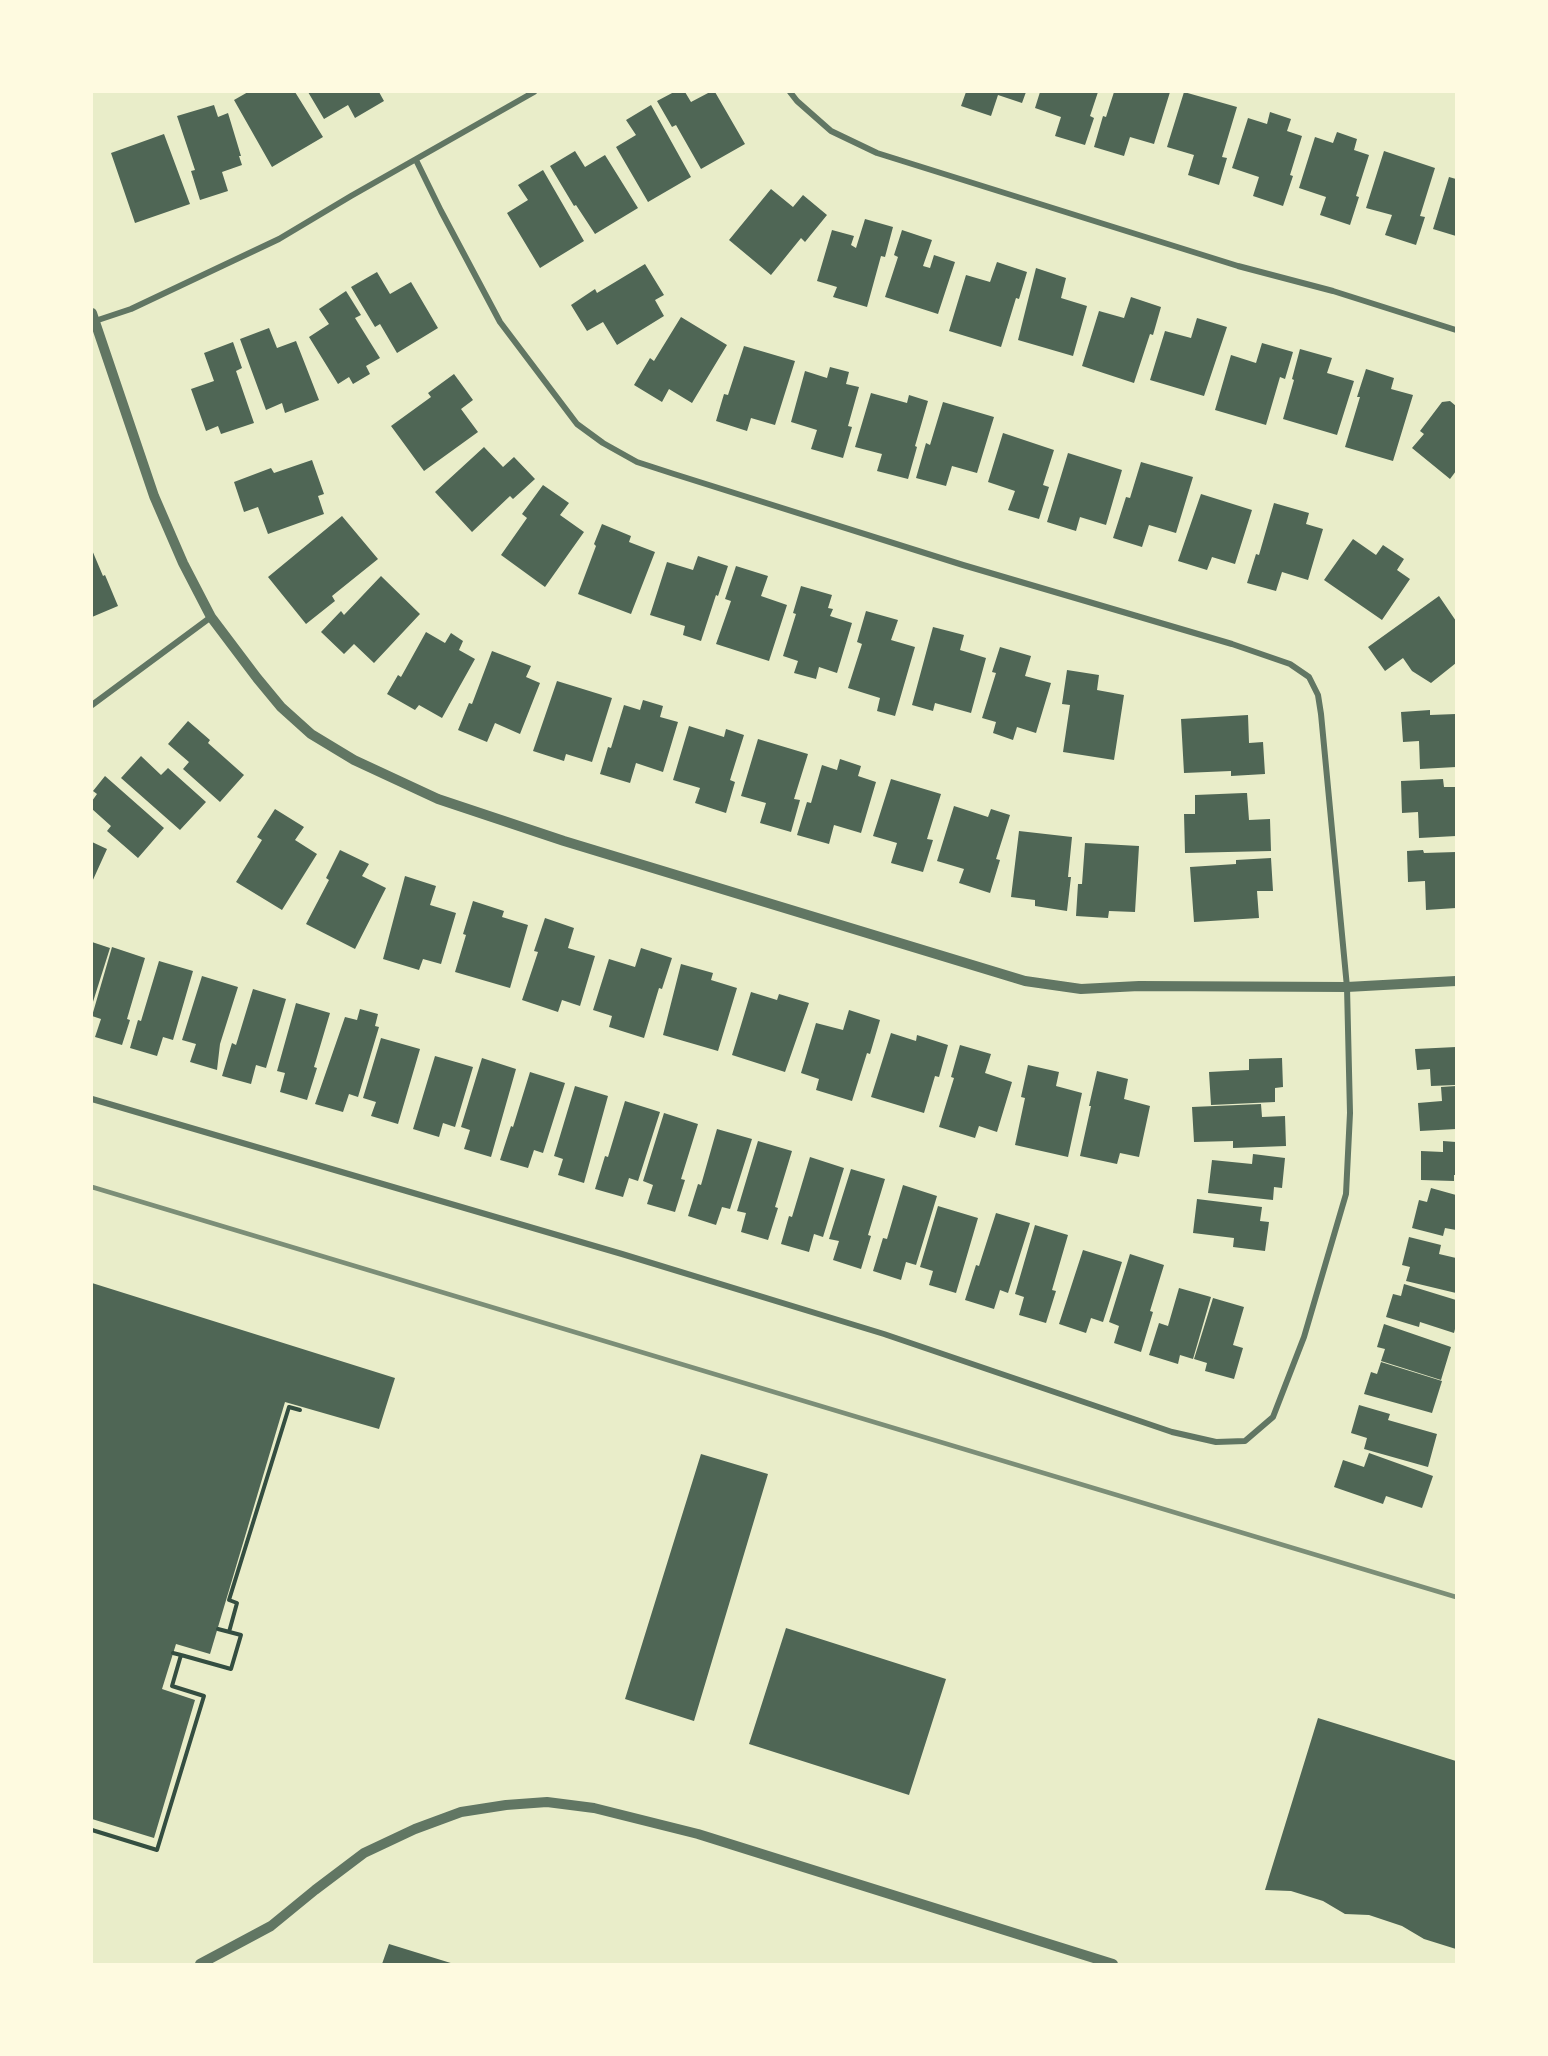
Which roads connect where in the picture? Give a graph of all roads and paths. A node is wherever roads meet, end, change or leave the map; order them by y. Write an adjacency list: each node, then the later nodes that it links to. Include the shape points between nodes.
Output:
1 (534, 92): 3 (street)
2 (790, 92): 5 (street, via 831,131 877,153)
3 (417, 160): 4 (street, via 279,239 131,309); 9 (street, via 500,322 578,424 637,462 963,565 1232,644 1290,664 1309,677 1318,695 1321,714)
4 (93, 317): 6 (street, via 154,496)
5 (1456, 330)
6 (211, 617): 7 (street); 9 (street, via 281,707 311,734 354,760 438,799 564,841 1024,981 1081,989)
7 (92, 705)
8 (1456, 981): 9 (street)
9 (1347, 987): 10 (street, via 1350,1113 1346,1194 1304,1337 1274,1417 1245,1441 1216,1442 1172,1432 884,1334)
10 (92, 1099)
11 (300, 1410): 13 (path, via 289,1407 229,1600 237,1603)
12 (218, 1629): 13 (path)
13 (229, 1632): 15 (path, via 241,1635 231,1669)
14 (174, 1653): 15 (path)
15 (181, 1655): 16 (path, via 172,1686 204,1696 157,1850)
16 (92, 1830)
17 (200, 1965): 18 (street, via 271,1926 364,1853 415,1828 461,1812 548,1802 594,1808 698,1834)
18 (1113, 1965)

